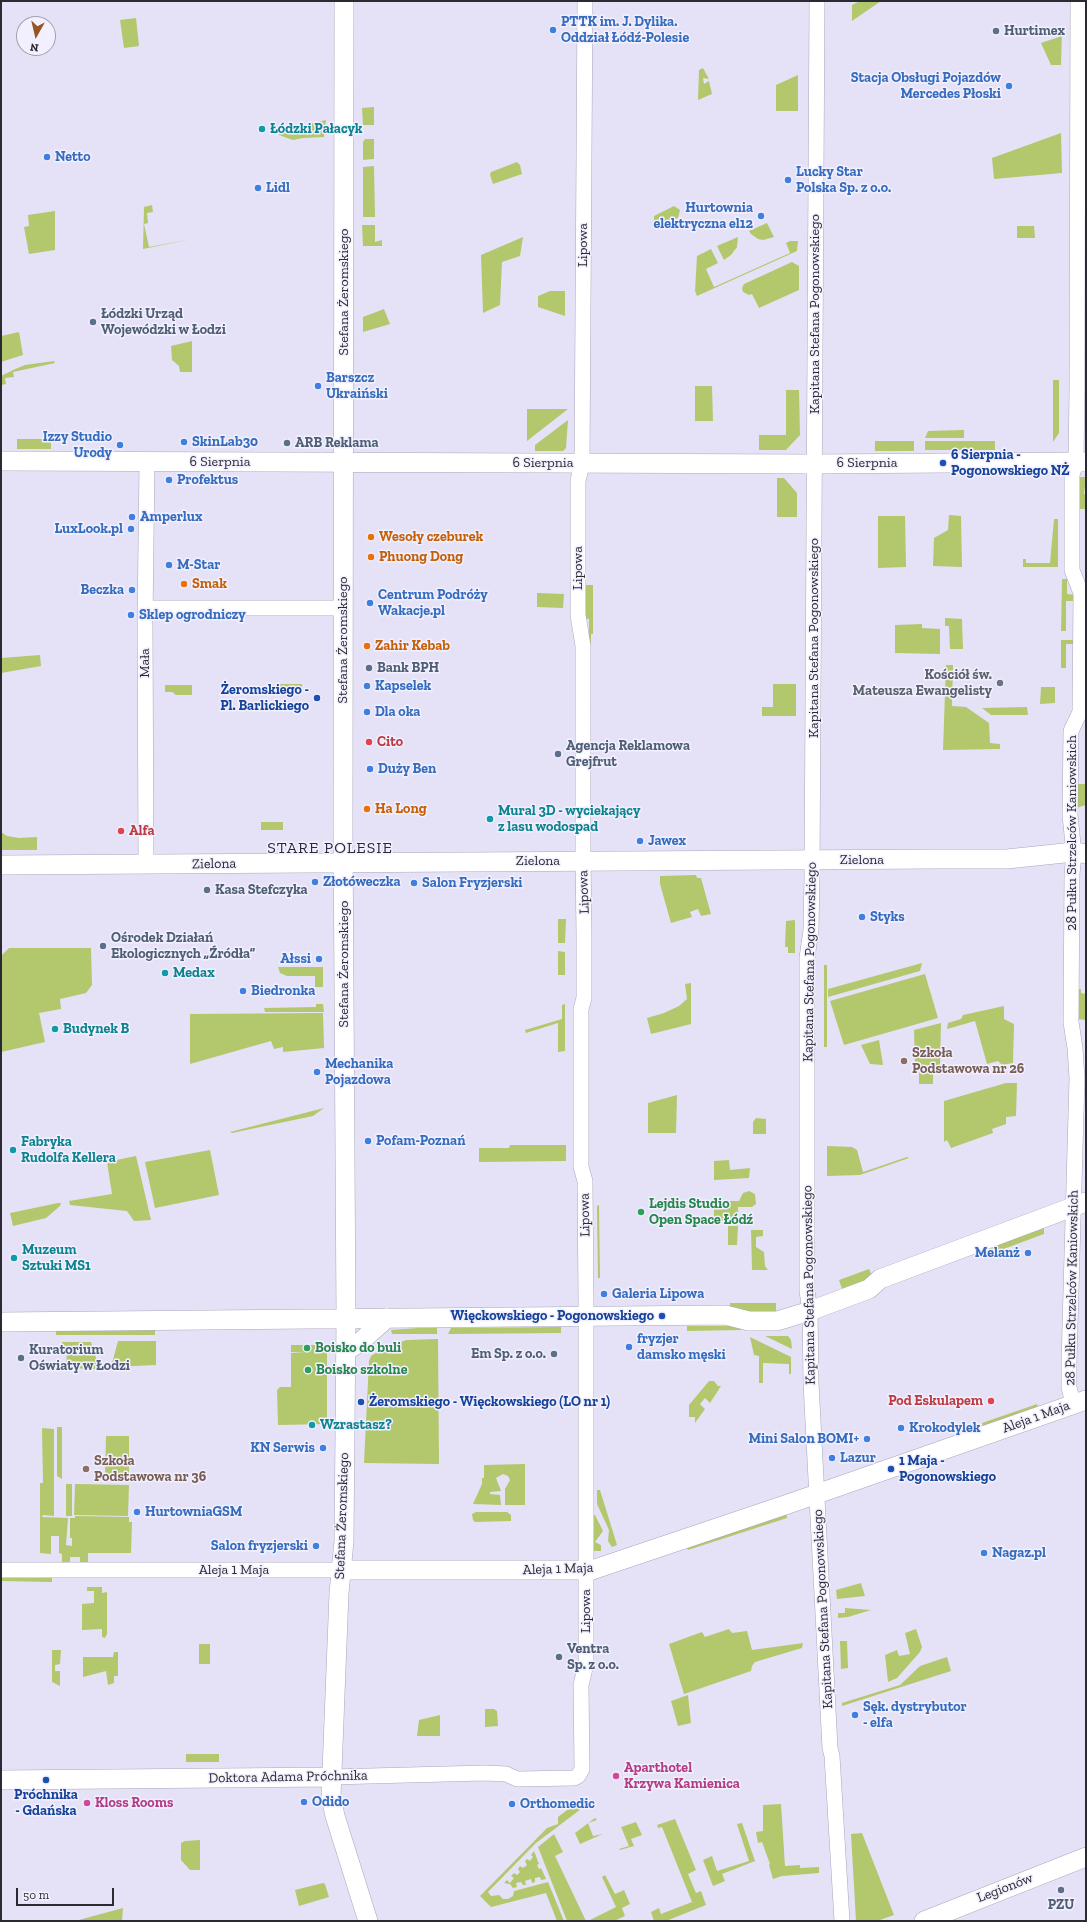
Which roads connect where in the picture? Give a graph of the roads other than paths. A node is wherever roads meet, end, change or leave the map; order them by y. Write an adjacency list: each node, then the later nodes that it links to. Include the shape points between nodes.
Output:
1 (344, 1): 6 (street, Stefana Żeromskiego)
2 (585, 1): 9 (street, Lipowa)
3 (817, 1): 10 (street, Kapitana Stefana Pogonowskiego)
4 (1078, 1): 8 (street, 28 Pułku Strzelców Kaniowskich)
5 (1, 461): 7 (street, 6 Sierpnia)
6 (343, 461): 7 (street, 6 Sierpnia); 9 (street, 6 Sierpnia); 12 (street, Stefana Żeromskiego)
7 (147, 462): 11 (street, Mała)
8 (1081, 462): 10 (street, 6 Sierpnia); 13 (street, 28 Pułku Strzelców Kaniowskich, via 1072,475 1072,570 1080,590 1080,712 1071,731 1070,815)
9 (582, 463): 10 (street, 6 Sierpnia); 15 (street, Lipowa, via 578,481 578,615 583,646)
10 (814, 464): 14 (street, Kapitana Stefana Pogonowskiego)
11 (145, 608): 12 (street); 18 (street, Mała)
12 (343, 608): 16 (street, Stefana Żeromskiego)
13 (1082, 848): 14 (street, Zielona, via 1007,859); 19 (street, 28 Pułku Strzelców Kaniowskich, via 1072,874 1071,1022 1076,1048)
14 (812, 860): 15 (street, Zielona); 20 (street, Kapitana Stefana Pogonowskiego, via 811,930 807,958 807,1291)
15 (583, 861): 16 (street, Zielona); 21 (street, Lipowa, via 581,1167 585,1181)
16 (343, 862): 18 (street, Zielona); 22 (street, Stefana Żeromskiego)
17 (1, 864): 18 (street, Zielona)
18 (146, 864)
19 (1079, 1205): 20 (street, via 880,1279 869,1289); 26 (street, 28 Pułku Strzelców Kaniowskich, via 1069,1387)
20 (810, 1310): 21 (street, via 777,1321 749,1321 725,1315); 27 (street, Kapitana Stefana Pogonowskiego)
21 (586, 1317): 23 (street); 30 (street, Lipowa)
22 (346, 1318): 23 (street); 24 (street); 25 (street, Stefana Żeromskiego)
23 (387, 1318): 25 (street)
24 (1, 1322)
25 (346, 1351): 29 (street, Stefana Żeromskiego, via 344,1541)
26 (1079, 1402): 27 (street, Aleja 1 Maja)
27 (817, 1494): 30 (street, Aleja 1 Maja); 36 (street, Kapitana Stefana Pogonowskiego)
28 (1, 1570): 29 (street, Aleja 1 Maja)
29 (341, 1570): 30 (street, Aleja 1 Maja); 31 (street, Stefana Żeromskiego)
30 (586, 1570): 32 (street, Lipowa, via 582,1769)
31 (332, 1777): 32 (street, Doktora Adama Próchnika, via 485,1773 506,1774 517,1779); 33 (street, Doktora Adama Próchnika); 35 (street, Stefana Żeromskiego, via 331,1803)
32 (574, 1778)
33 (1, 1780)
34 (1086, 1856): 37 (street, Legionów)
35 (368, 1921)
36 (842, 1921)
37 (924, 1921)

